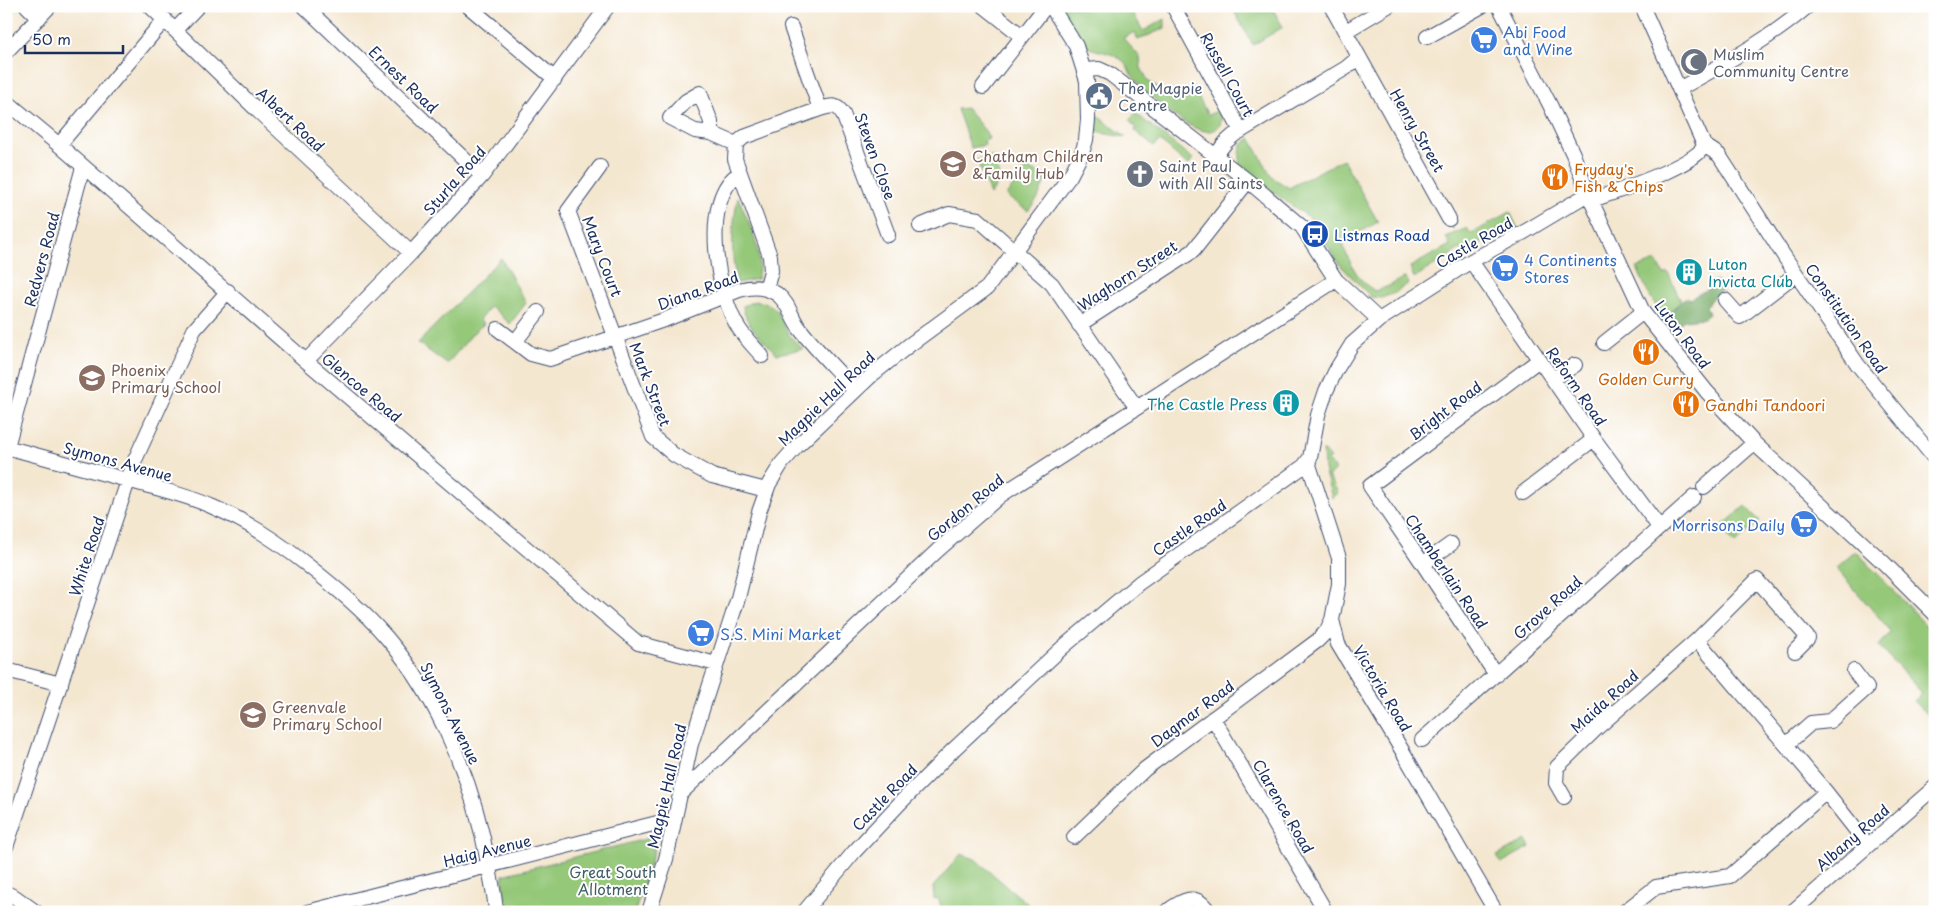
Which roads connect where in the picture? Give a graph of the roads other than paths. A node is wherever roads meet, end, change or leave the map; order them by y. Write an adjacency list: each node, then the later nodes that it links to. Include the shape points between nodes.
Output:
1 (26, 6): 18 (street)
2 (50, 6): 18 (street)
3 (150, 6): 19 (street, Albert Road)
4 (198, 6): 21 (street)
5 (304, 6): 42 (street, Ernest Road)
6 (468, 6): 28 (street)
7 (608, 6): 28 (street, Sturla Road)
8 (984, 6): 23 (street)
9 (1046, 6): 23 (street)
10 (1051, 6): 27 (street, Magpie Hall Road, via 1073,40)
11 (1173, 6): 33 (street, Russell Court)
12 (1331, 6): 22 (street, Henry Street)
13 (1388, 6): 22 (street)
14 (1482, 6): 24 (street)
15 (1499, 6): 44 (street, Luton Road, via 1550,105)
16 (1642, 6): 30 (street)
17 (1808, 6): 30 (street, via 1788,24)
18 (39, 18): 25 (street)
19 (165, 19): 21 (street, Albert Road); 36 (street)
20 (791, 27): 32 (street)
21 (176, 29): 49 (street, Albert Road, via 257,110)
22 (1346, 31): 26 (street, Henry Street)
23 (1022, 36): 29 (street)
24 (1427, 37)
25 (6, 52)
26 (1358, 57): 33 (street, via 1346,68); 45 (street, Henry Street)
27 (1084, 70): 38 (street, via 1096,69 1110,74); 48 (street, Magpie Hall Road, via 1088,88 1088,120 1082,153)
28 (555, 79): 42 (street, Sturla Road)
29 (983, 87)
30 (1678, 89): 37 (street)
31 (6, 101): 36 (street, Glencoe Road)
32 (820, 109): 35 (street, via 744,137); 47 (street, Steven Close, via 834,105 843,114)
33 (1241, 131): 38 (street, via 1228,139)
34 (711, 133): 35 (street)
35 (736, 144): 41 (street, via 735,157)
36 (59, 145): 39 (street, Glencoe Road)
37 (1704, 145): 44 (street, Castle Road, via 1702,151 1683,164 1611,194); 51 (street, Constitution Road, via 1719,155)
38 (1215, 156): 43 (street)
39 (82, 167): 54 (street, Glencoe Road); 74 (street, Redvers Road)
40 (600, 168): 62 (street, Mary Court, via 568,211)
41 (740, 173): 53 (street, via 770,256 771,271); 55 (street, via 726,186 718,215 716,248)
42 (482, 176): 49 (street, Sturla Road)
43 (1248, 181): 52 (street, via 1302,227); 60 (street, Waghorn Street, via 1192,251)
44 (1590, 197): 50 (street, Castle Road); 58 (street, Luton Road)
45 (1449, 219)
46 (920, 226): 48 (street, via 949,214 978,220)
47 (888, 235)
48 (1016, 251): 60 (street, via 1052,284); 70 (street, Magpie Hall Road, via 982,293 887,362)
49 (411, 253): 67 (street, Sturla Road)
50 (1471, 261): 59 (street, Castle Road); 66 (street, Reform Road)
51 (1796, 274): 56 (street, via 1740,317); 75 (street, Constitution Road, via 1858,364)
52 (1336, 280): 59 (street); 71 (street, Gordon Road)
53 (766, 289): 55 (street, Diana Road, via 751,288); 70 (street, via 786,303 800,329)
54 (228, 291): 67 (street, Glencoe Road); 77 (street, White Road, via 197,325 190,338 139,450)
55 (725, 296): 62 (street, Diana Road); 65 (street, via 739,330)
56 (1724, 300)
57 (538, 312): 63 (street)
58 (1643, 312): 64 (street); 73 (street, Luton Road, via 1707,392)
59 (1379, 320): 76 (street, Castle Road, via 1352,344 1336,370 1320,407)
60 (1079, 326): 71 (street)
61 (498, 329): 63 (street, Diana Road)
62 (616, 336): 63 (street, Diana Road, via 550,359 531,354); 79 (street, Mark Street, via 653,437 674,455 712,476)
63 (515, 342)
64 (1604, 343)
65 (762, 356)
66 (1539, 360): 69 (street, Reform Road); 78 (street, Bright Road)
67 (306, 361): 88 (street, Glencoe Road, via 638,643)
68 (1574, 365): 69 (street)
69 (1553, 379): 72 (street, Reform Road)
70 (855, 390): 79 (street, Magpie Hall Road, via 792,451)
71 (1136, 407): 98 (street, Gordon Road, via 985,507)
72 (1594, 439): 80 (street); 81 (street, Reform Road)
73 (1754, 443): 81 (street, Grove Road); 84 (street, Luton Road)
74 (7, 447): 77 (street, Symons Avenue)
75 (1935, 459)
76 (1308, 462): 85 (street, Victoria Road, via 1339,553); 110 (street, Castle Road, via 1138,582 1062,648 900,803)
77 (129, 480): 92 (street, White Road); 104 (street, Symons Avenue, via 213,506 282,545 340,590 387,638 421,685 452,744 483,832)
78 (1370, 486): 83 (street, Chamberlain Road)
79 (766, 490): 88 (street, Magpie Hall Road)
80 (1523, 493)
81 (1659, 527): 91 (street, Grove Road)
82 (1451, 544): 83 (street)
83 (1423, 564): 91 (street, Chamberlain Road)
84 (1935, 614)
85 (1332, 620): 93 (street, Dagmar Road, via 1317,641); 114 (street, Victoria Road, via 1338,644)
86 (1697, 640): 87 (street, Maida Road, via 1757,580 1808,638); 95 (street); 99 (street, Maida Road, via 1557,767 1556,783)
87 (1795, 651)
88 (716, 664): 98 (street, Magpie Hall Road, via 691,744)
89 (6, 670): 92 (street)
90 (1854, 671): 95 (street, via 1867,688 1830,721 1811,723)
91 (1496, 675): 94 (street, Grove Road)
92 (61, 684): 103 (street, White Road)
93 (1213, 718): 101 (street, Dagmar Road, via 1145,769); 113 (street, Clarence Road)
94 (1422, 740)
95 (1786, 745): 97 (street)
96 (1935, 787): 102 (street, Albany Road)
97 (1826, 792): 102 (street); 115 (street, via 1730,876 1656,887)
98 (680, 794): 100 (street, Magpie Hall Road)
99 (1564, 798)
100 (674, 822): 104 (street, Haig Avenue, via 663,822); 109 (street, Magpie Hall Road)
101 (1074, 837)
102 (1868, 844): 116 (street, Albany Road)
103 (6, 846)
104 (489, 867): 107 (street, Haig Avenue); 108 (street, Symons Avenue)
105 (6, 893): 106 (street)
106 (36, 912)
107 (307, 912)
108 (496, 912)
109 (649, 912)
110 (804, 912)
111 (1166, 912): 112 (street, via 1182,900 1193,899 1204,903)
112 (1209, 912)
113 (1326, 912)
114 (1496, 912)
115 (1624, 912)
116 (1792, 912)

